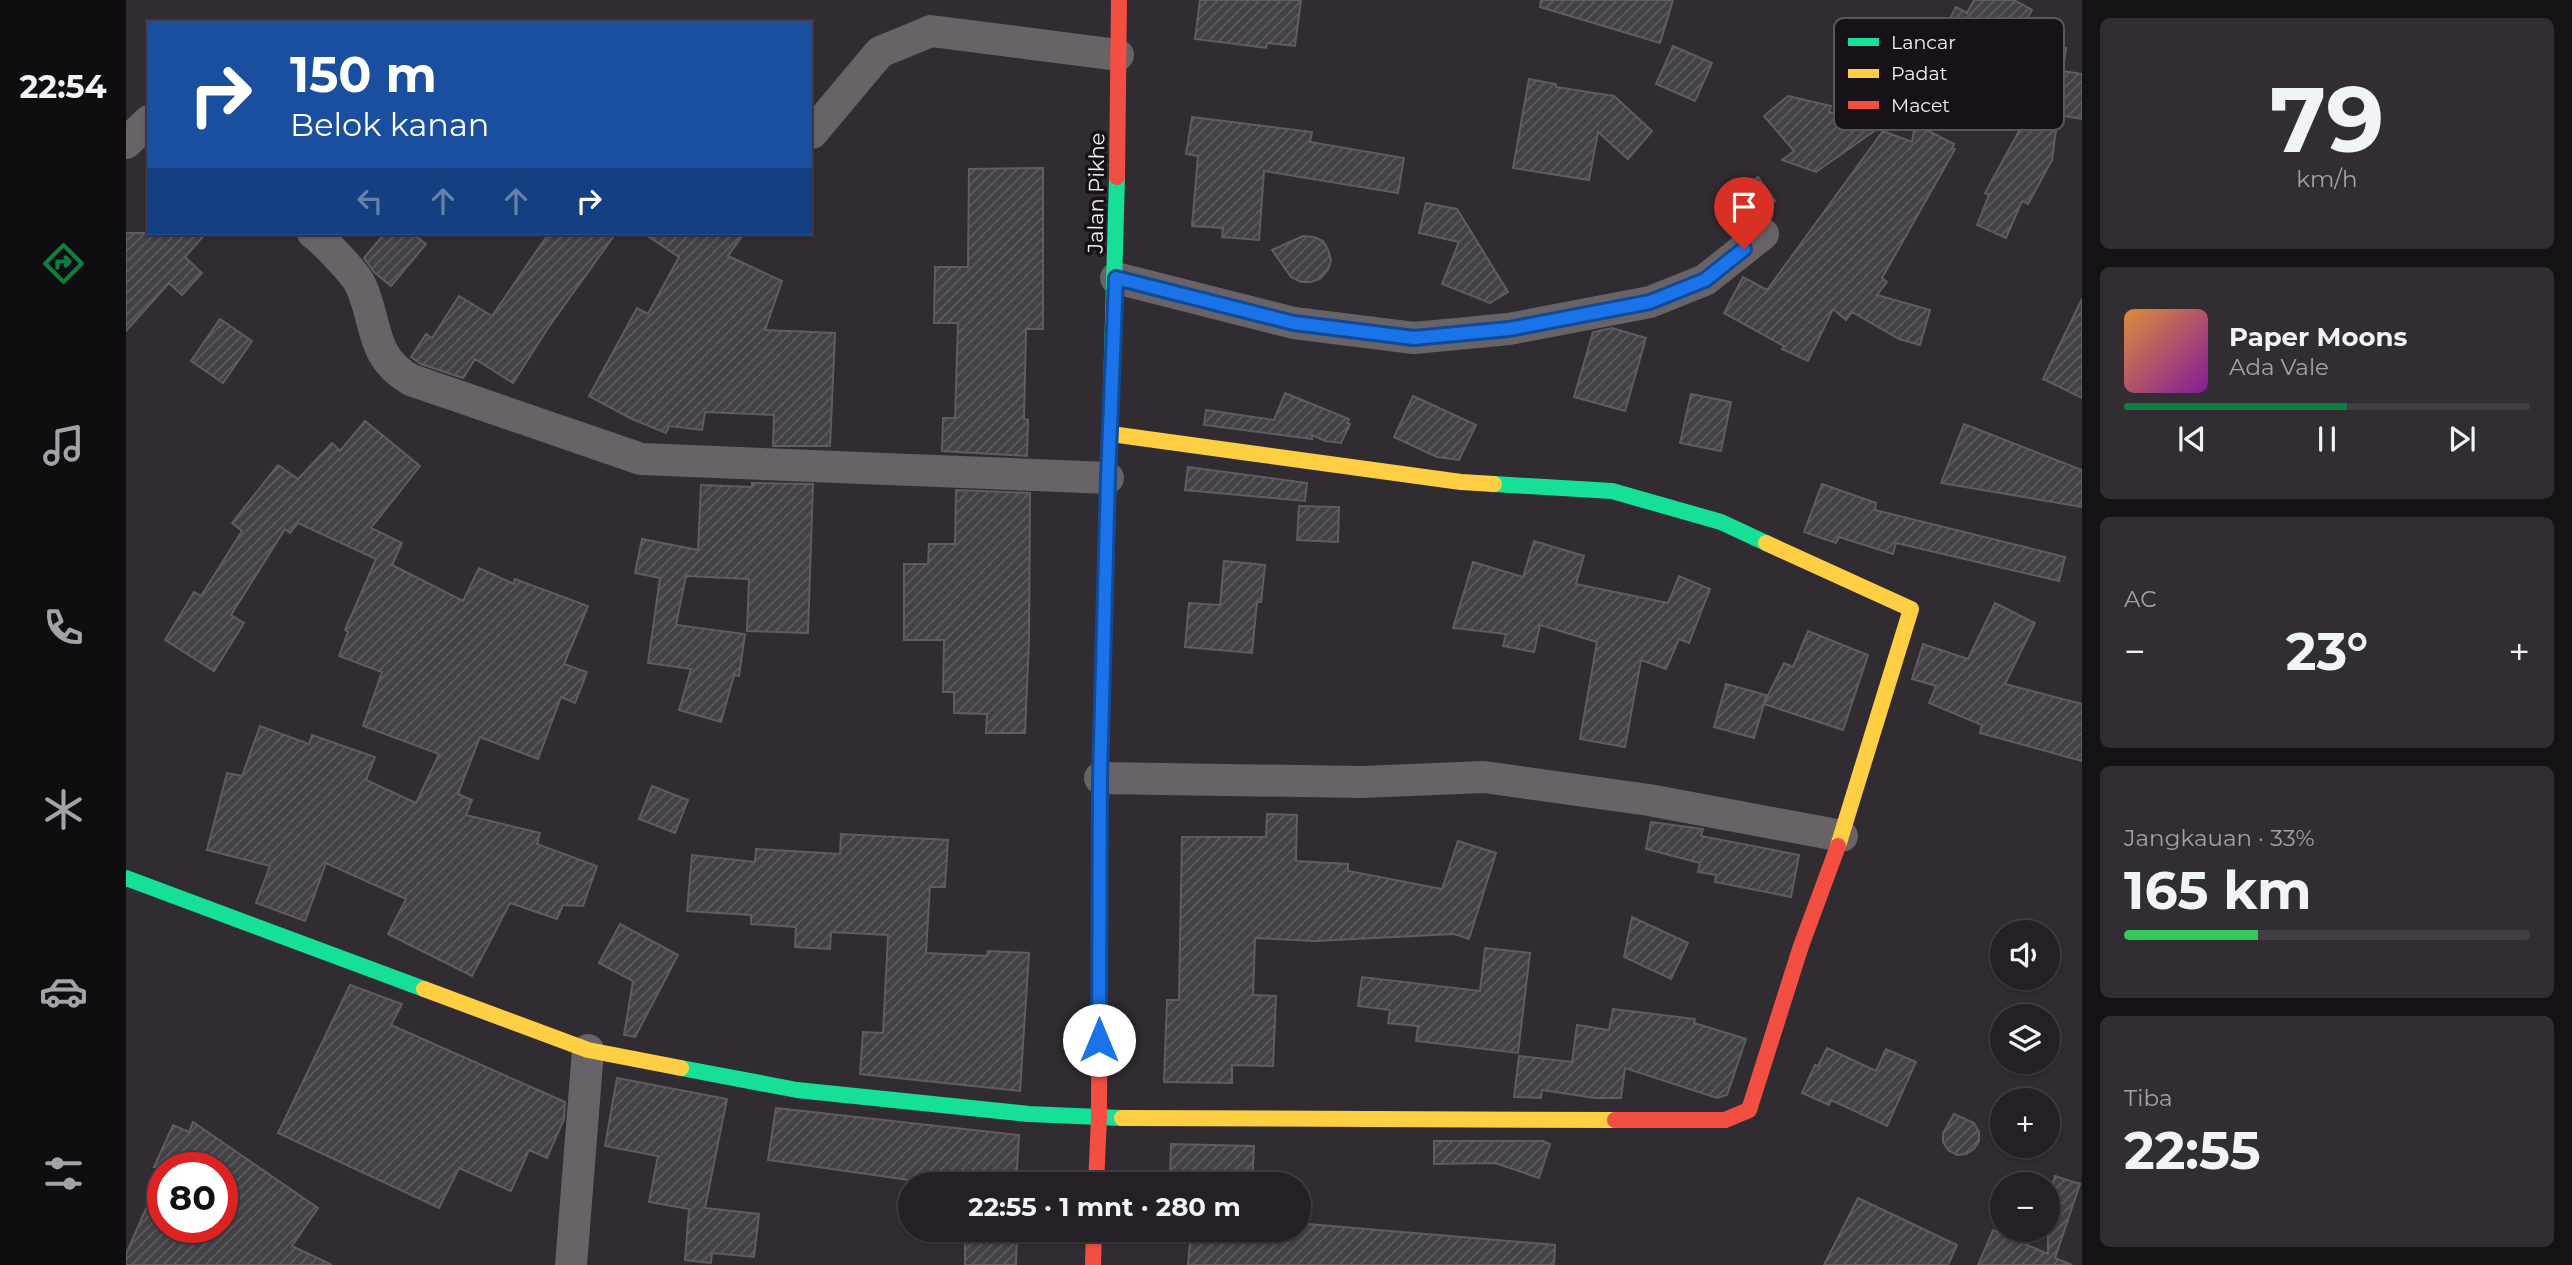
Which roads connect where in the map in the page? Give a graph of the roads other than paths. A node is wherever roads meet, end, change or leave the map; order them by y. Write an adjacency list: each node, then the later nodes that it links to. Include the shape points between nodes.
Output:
1 (1119, 0): 2 (main road, Jalan Pikhe)
2 (1118, 55): 4 (street, via 931,31 880,52); 8 (main road, Jalan Pikhe)
3 (147, 123): 5 (street)
4 (812, 133)
5 (126, 143)
6 (1763, 234): 8 (street, via 1705,280 1650,302 1509,329 1414,338 1294,323)
7 (315, 235): 10 (street, via 361,284 379,349 398,373 641,459)
8 (1116, 278): 9 (main road, Jalan Pikhe)
9 (1111, 434): 10 (main road, Jalan Pikhe); 12 (main road, via 1461,482 1612,491 1721,522 1911,609)
10 (1108, 478): 11 (main road, Jalan Pikhe)
11 (1100, 778): 12 (street, via 1361,782 1484,777 1649,800); 15 (main road, Jalan Pikhe)
12 (1842, 836): 15 (main road, via 1749,1110 1737,1116 1725,1120)
13 (126, 878): 14 (main road)
14 (588, 1050): 15 (main road, via 797,1090); 18 (street)
15 (1099, 1118): 16 (main road, Jalan Pikhe)
16 (1097, 1172)
17 (1094, 1242): 19 (main road)
18 (571, 1265)
19 (1093, 1265)

